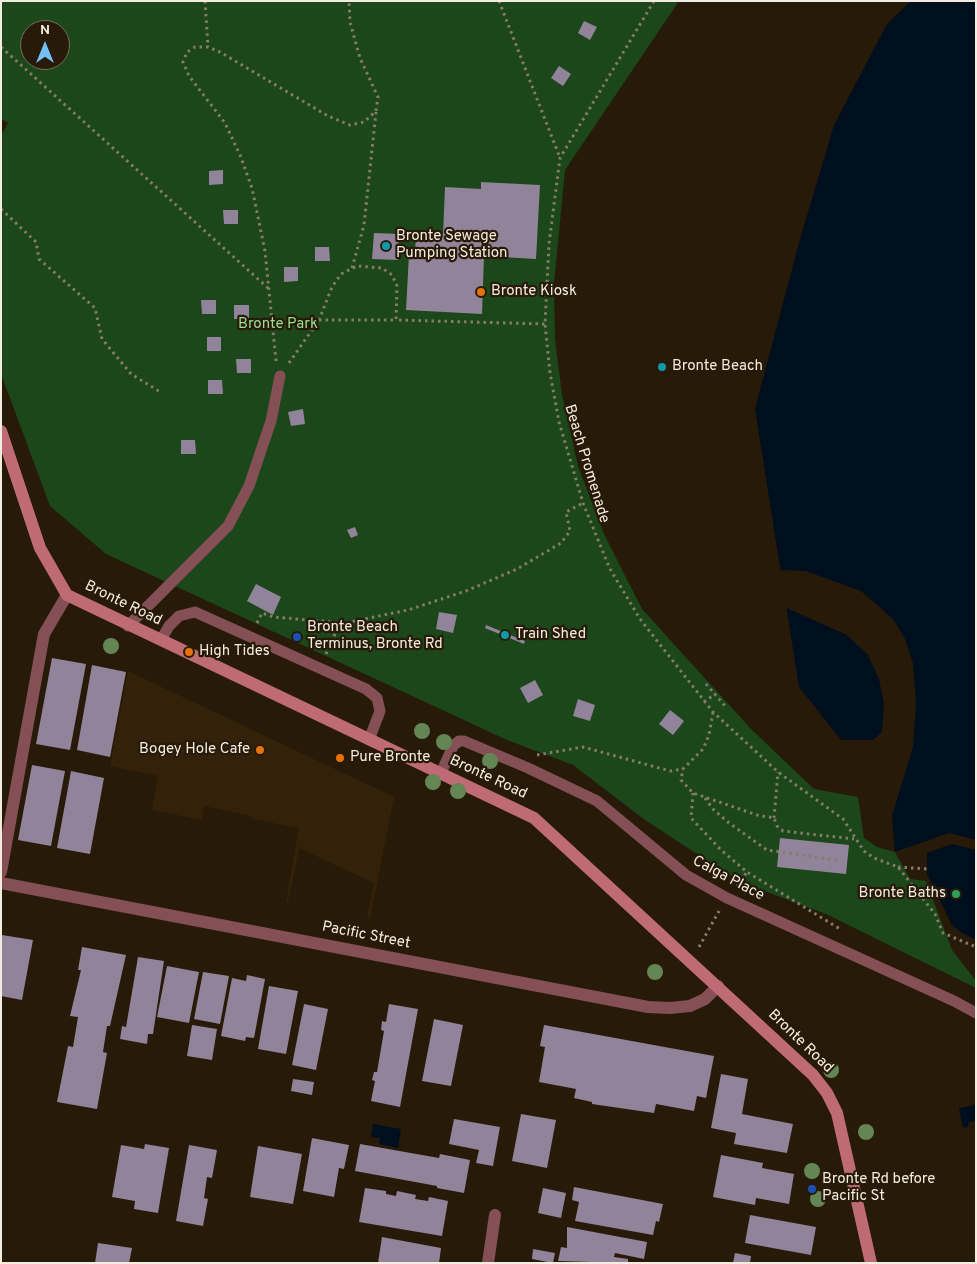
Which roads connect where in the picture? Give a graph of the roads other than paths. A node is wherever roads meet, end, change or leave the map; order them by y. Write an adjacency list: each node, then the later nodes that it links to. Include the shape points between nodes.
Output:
1 (280, 376): 4 (lane, via 270,421 249,486 228,526)
2 (1, 431): 3 (main road, Bronte Road, via 40,548)
3 (67, 595): 4 (main road, Bronte Road); 8 (street, via 44,634)
4 (128, 626): 5 (main road, Bronte Road)
5 (161, 640): 6 (main road, Bronte Road); 6 (lane, via 180,616 195,612 366,689 377,698 380,711)
6 (369, 740): 7 (main road, Bronte Road)
7 (441, 773): 10 (main road, Bronte Road, via 534,818); 11 (lane, Calga Place, via 453,746 459,741 528,768 597,801 686,875 727,898)
8 (1, 872)
9 (1, 883): 10 (street, Pacific Street, via 648,1007 690,1006 705,999)
10 (718, 986): 14 (main road, Bronte Road, via 828,1093 837,1113)
11 (976, 1013)
12 (496, 1215): 13 (street)
13 (488, 1263)
14 (871, 1263)

